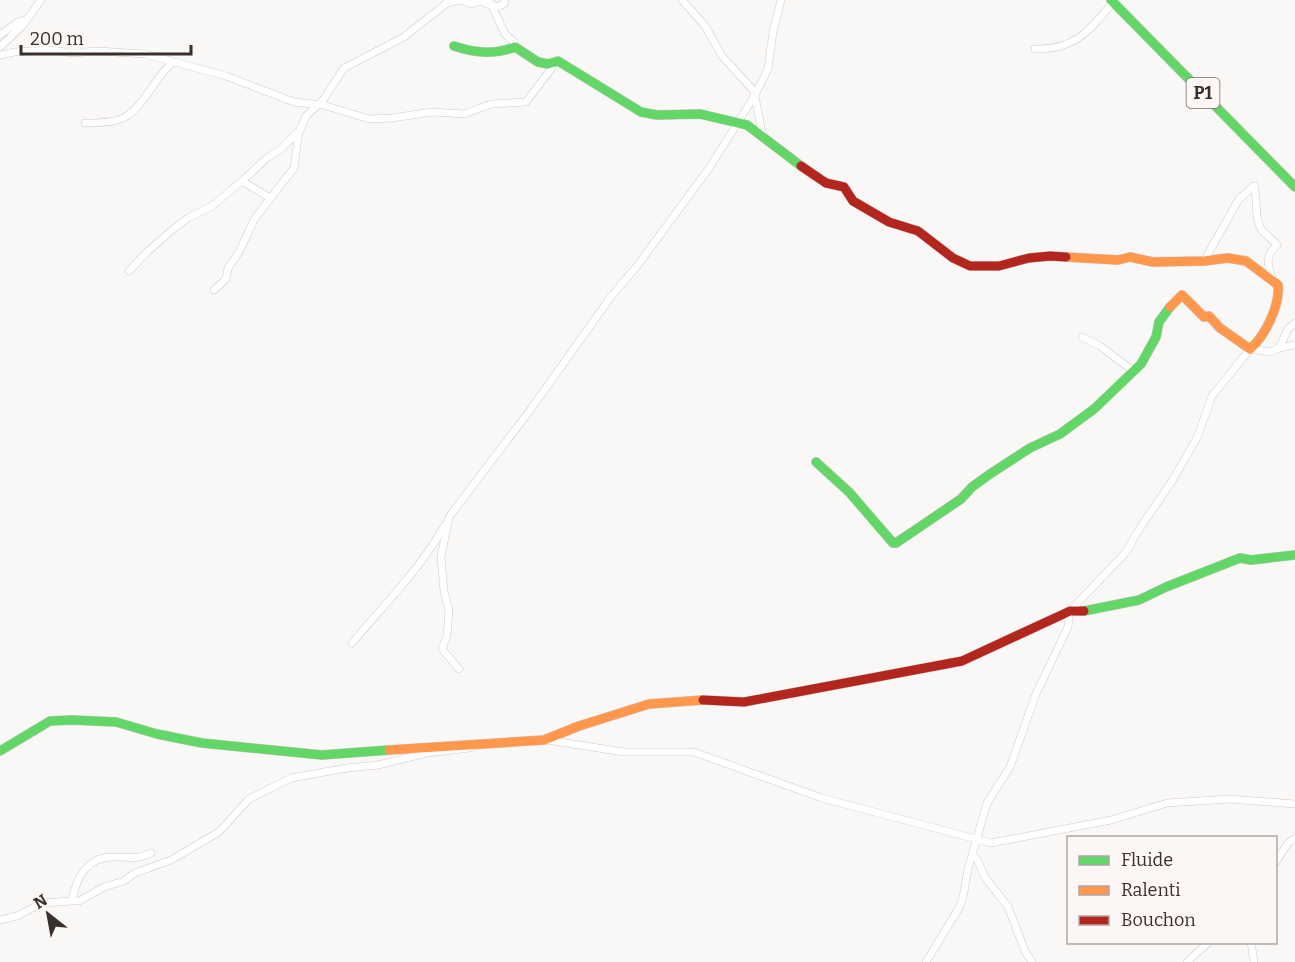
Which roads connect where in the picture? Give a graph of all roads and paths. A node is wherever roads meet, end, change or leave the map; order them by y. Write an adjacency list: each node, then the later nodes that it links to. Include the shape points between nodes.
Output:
1 (41, 0): 9 (street)
2 (460, 0): 8 (street); 13 (street, via 492,6)
3 (487, 0): 4 (street, via 496,7)
4 (505, 0)
5 (682, 0): 18 (street)
6 (781, 0): 18 (street, via 768,69)
7 (1112, 1): 14 (street, via 1071,44 1052,50); 25 (street, P1)
8 (447, 2): 19 (street, via 404,37 344,68)
9 (27, 19): 10 (street); 12 (street)
10 (0, 34)
11 (454, 46): 13 (street, via 486,53)
12 (0, 47)
13 (515, 47): 16 (street, via 538,62)
14 (1035, 49)
15 (0, 55): 17 (street, via 51,50 124,51)
16 (553, 61): 19 (street, via 523,103 491,104 464,114 432,112 379,119); 20 (street, via 641,112 690,113)
17 (173, 62): 19 (street, via 226,76 294,102); 21 (street, via 125,117)
18 (755, 95): 20 (street); 23 (street)
19 (318, 105): 22 (street, via 306,116)
20 (737, 121): 23 (street); 38 (street, via 710,167)
21 (85, 123)
22 (302, 127): 24 (street); 26 (street, via 294,168)
23 (766, 139): 27 (street, via 826,183 844,187 853,201 889,222 918,231 970,266 999,266 1057,256 1094,261 1130,257 1153,262)
24 (242, 181): 26 (street); 28 (street, via 212,206 172,230)
25 (1295, 187)
26 (270, 198): 30 (street, via 249,227 226,279)
27 (1204, 261): 29 (street, via 1241,259); 29 (street, via 1239,198 1254,186 1257,220 1277,245 1268,258)
28 (129, 271)
29 (1272, 281): 35 (street, via 1279,288 1277,300 1260,340)
30 (214, 290)
31 (1295, 323): 34 (street)
32 (1082, 337): 36 (street)
33 (1295, 345): 34 (street)
34 (1280, 348): 35 (street, via 1272,352)
35 (1250, 349): 36 (street, via 1182,295 1159,322 1147,354); 40 (street, via 1212,396 1197,438 1127,551)
36 (1133, 371): 37 (street, via 1078,421 1006,463 896,543)
37 (816, 462)
38 (449, 517): 41 (street, via 384,608); 42 (street, via 441,557 449,611 442,649)
39 (1295, 555): 40 (street, via 1240,558 1139,600 1090,611)
40 (1070, 611): 43 (street, via 962,661 744,702 649,704); 48 (street, via 1068,627 1036,694 1011,767 987,803)
41 (352, 643)
42 (459, 669)
43 (544, 740): 44 (street); 48 (street, via 624,752 694,752 822,798)
44 (508, 741): 45 (street, via 322,755 202,744 116,722 72,720 50,721); 52 (street, via 291,778 249,799 219,832 171,860)
45 (0, 751)
46 (1295, 804): 48 (street, via 1229,799 1167,803 1111,820 991,843)
47 (1295, 838): 51 (street)
48 (977, 840): 50 (street)
49 (151, 853): 52 (street, via 130,859 106,857 89,865 78,878)
50 (973, 856): 56 (street, via 959,908); 57 (street, via 1008,907)
51 (1277, 859)
52 (72, 901): 53 (street, via 42,903)
53 (0, 920)
54 (1207, 944): 58 (street)
55 (1251, 944): 59 (street)
56 (926, 962)
57 (1032, 962)
58 (1187, 962)
59 (1254, 962)

